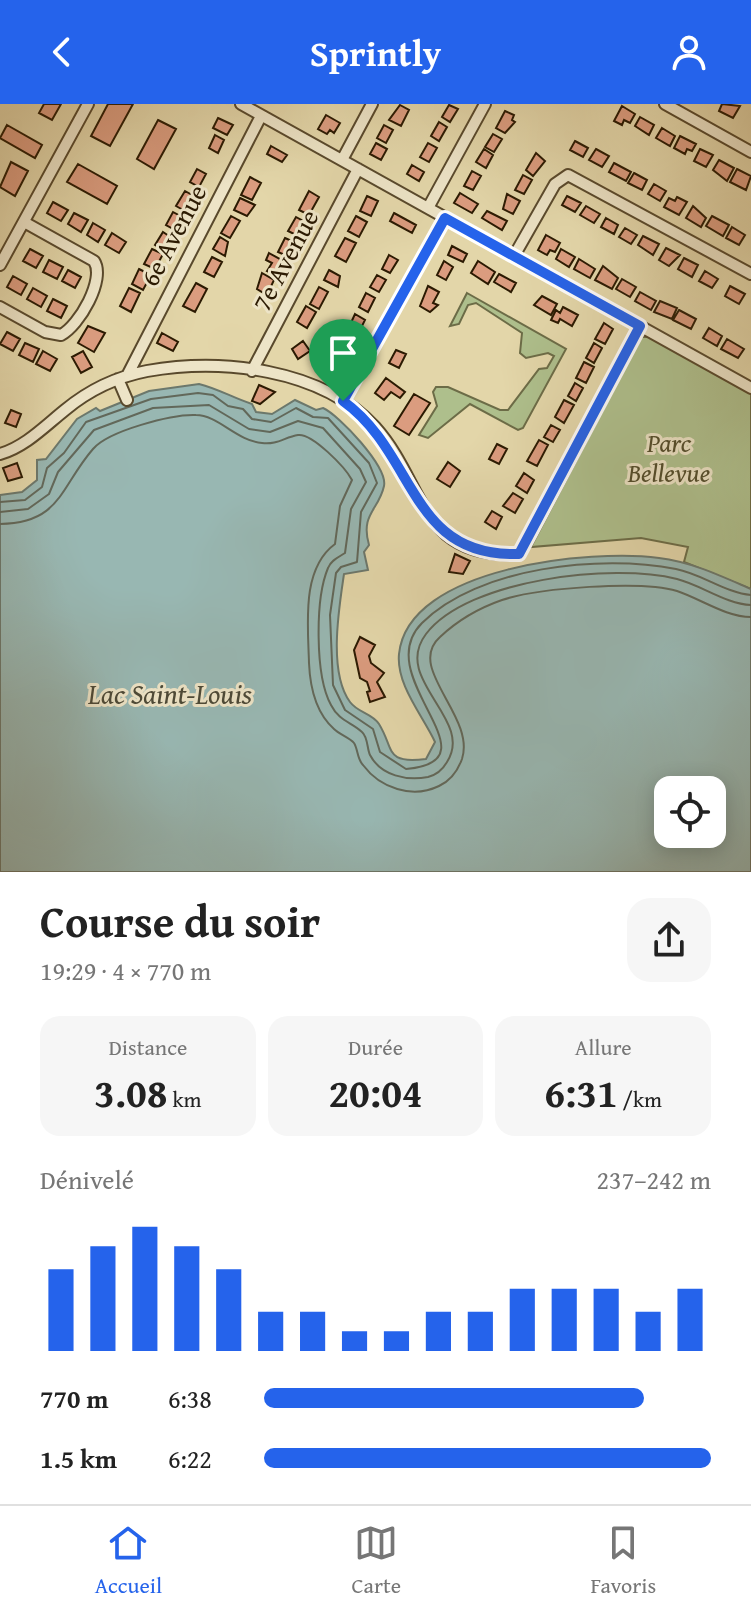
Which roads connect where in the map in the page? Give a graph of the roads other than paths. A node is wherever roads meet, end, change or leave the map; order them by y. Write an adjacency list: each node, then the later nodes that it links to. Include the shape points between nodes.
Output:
1 (88, 104): 12 (street)
2 (241, 104): 6 (street)
3 (372, 104): 8 (street)
4 (485, 104): 10 (street)
5 (665, 104): 7 (street)
6 (259, 111): 8 (street); 19 (street, 6e Avenue)
7 (751, 152)
8 (342, 160): 9 (street)
9 (358, 169): 10 (street); 18 (street, 7e Avenue)
10 (428, 208): 11 (street)
11 (445, 218): 13 (street); 22 (street)
12 (24, 222): 14 (street); 16 (street, via 94,261 98,280 71,328 61,335)
13 (514, 256): 15 (street, via 555,184 568,175); 17 (street)
14 (0, 265)
15 (751, 274)
16 (0, 307)
17 (640, 326): 20 (street); 22 (street, via 519,554 477,551 448,537 380,434)
18 (252, 371): 19 (street, via 185,367); 22 (street, via 305,382)
19 (122, 377): 21 (street); 23 (street, via 87,394 25,442)
20 (751, 388)
21 (127, 400)
22 (343, 401)
23 (0, 454)

